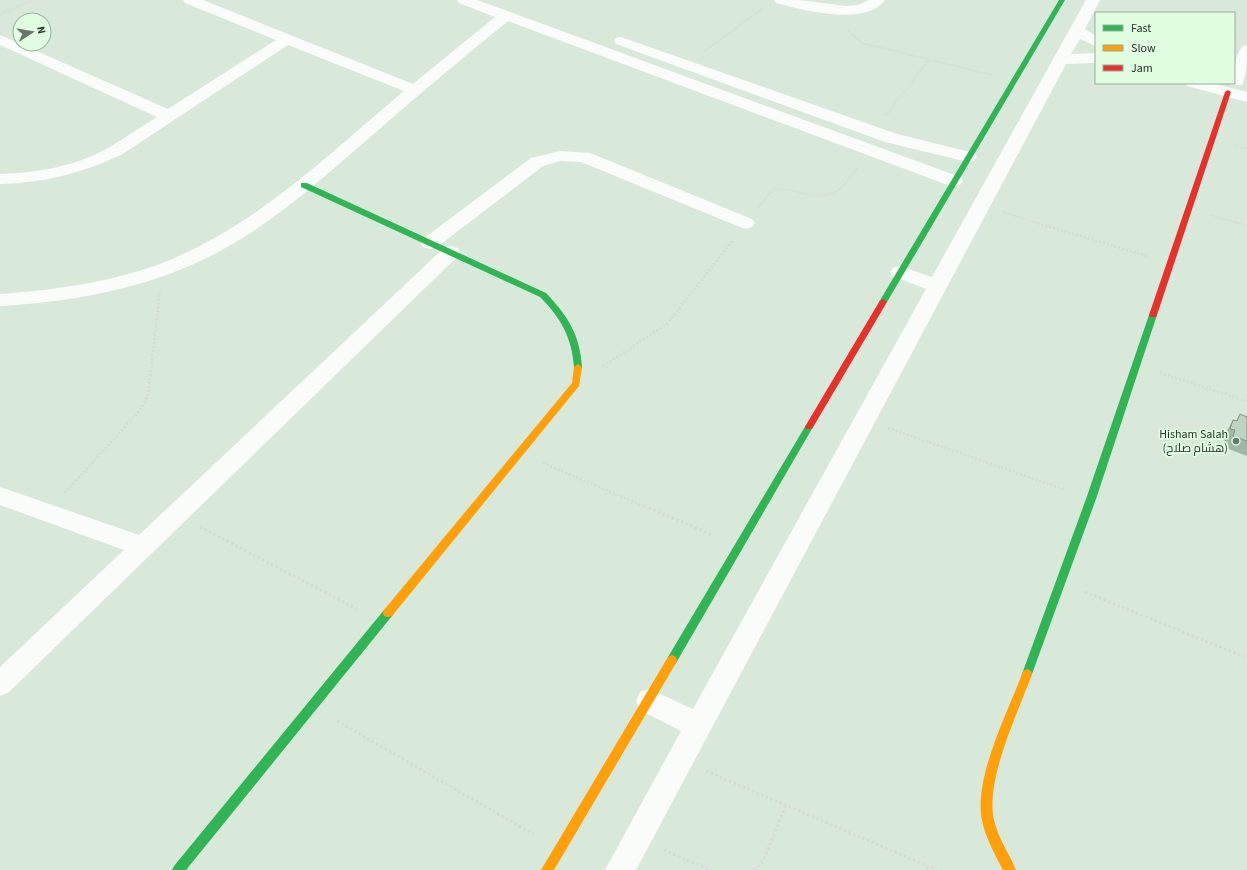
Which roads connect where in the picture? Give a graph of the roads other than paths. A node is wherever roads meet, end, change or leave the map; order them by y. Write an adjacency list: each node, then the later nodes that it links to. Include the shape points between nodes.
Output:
1 (190, 0): 12 (street)
2 (464, 0): 7 (street)
3 (781, 0): 4 (street, via 823,10 864,8)
4 (878, 0)
5 (1062, 0): 24 (street)
6 (1093, 0): 9 (street)
7 (506, 7): 8 (street); 19 (street); 23 (street)
8 (566, 22)
9 (1077, 31): 13 (street); 16 (street)
10 (603, 35): 22 (street)
11 (0, 39): 21 (street)
12 (287, 39): 19 (street); 21 (street)
13 (1095, 41)
14 (1247, 50): 18 (street)
15 (1095, 58): 16 (street)
16 (1061, 60): 32 (street)
17 (1214, 84): 18 (street)
18 (1236, 85): 20 (street); 42 (street, via 1188,209 1091,499 990,776 987,813 999,852)
19 (414, 90): 27 (street)
20 (1247, 97)
21 (168, 116): 25 (street, via 115,151 89,164 58,174)
22 (890, 138): 23 (street); 24 (street)
23 (876, 152): 26 (street)
24 (968, 157): 26 (street)
25 (0, 180)
26 (954, 181): 31 (street)
27 (304, 185): 29 (street); 33 (street, via 237,234 163,270 102,288 70,294)
28 (746, 222): 29 (street, via 584,157 560,156 537,162)
29 (430, 243): 30 (street)
30 (451, 252): 35 (street); 39 (street, via 544,295 559,309 570,326 577,344 579,363 576,384)
31 (900, 272): 32 (street); 37 (street)
32 (938, 286): 38 (street)
33 (0, 300)
34 (0, 496): 35 (street)
35 (144, 547): 36 (street)
36 (0, 684)
37 (649, 701): 38 (street); 40 (street)
38 (699, 726): 41 (street)
39 (178, 870)
40 (547, 870)
41 (620, 870)
42 (1010, 870)

